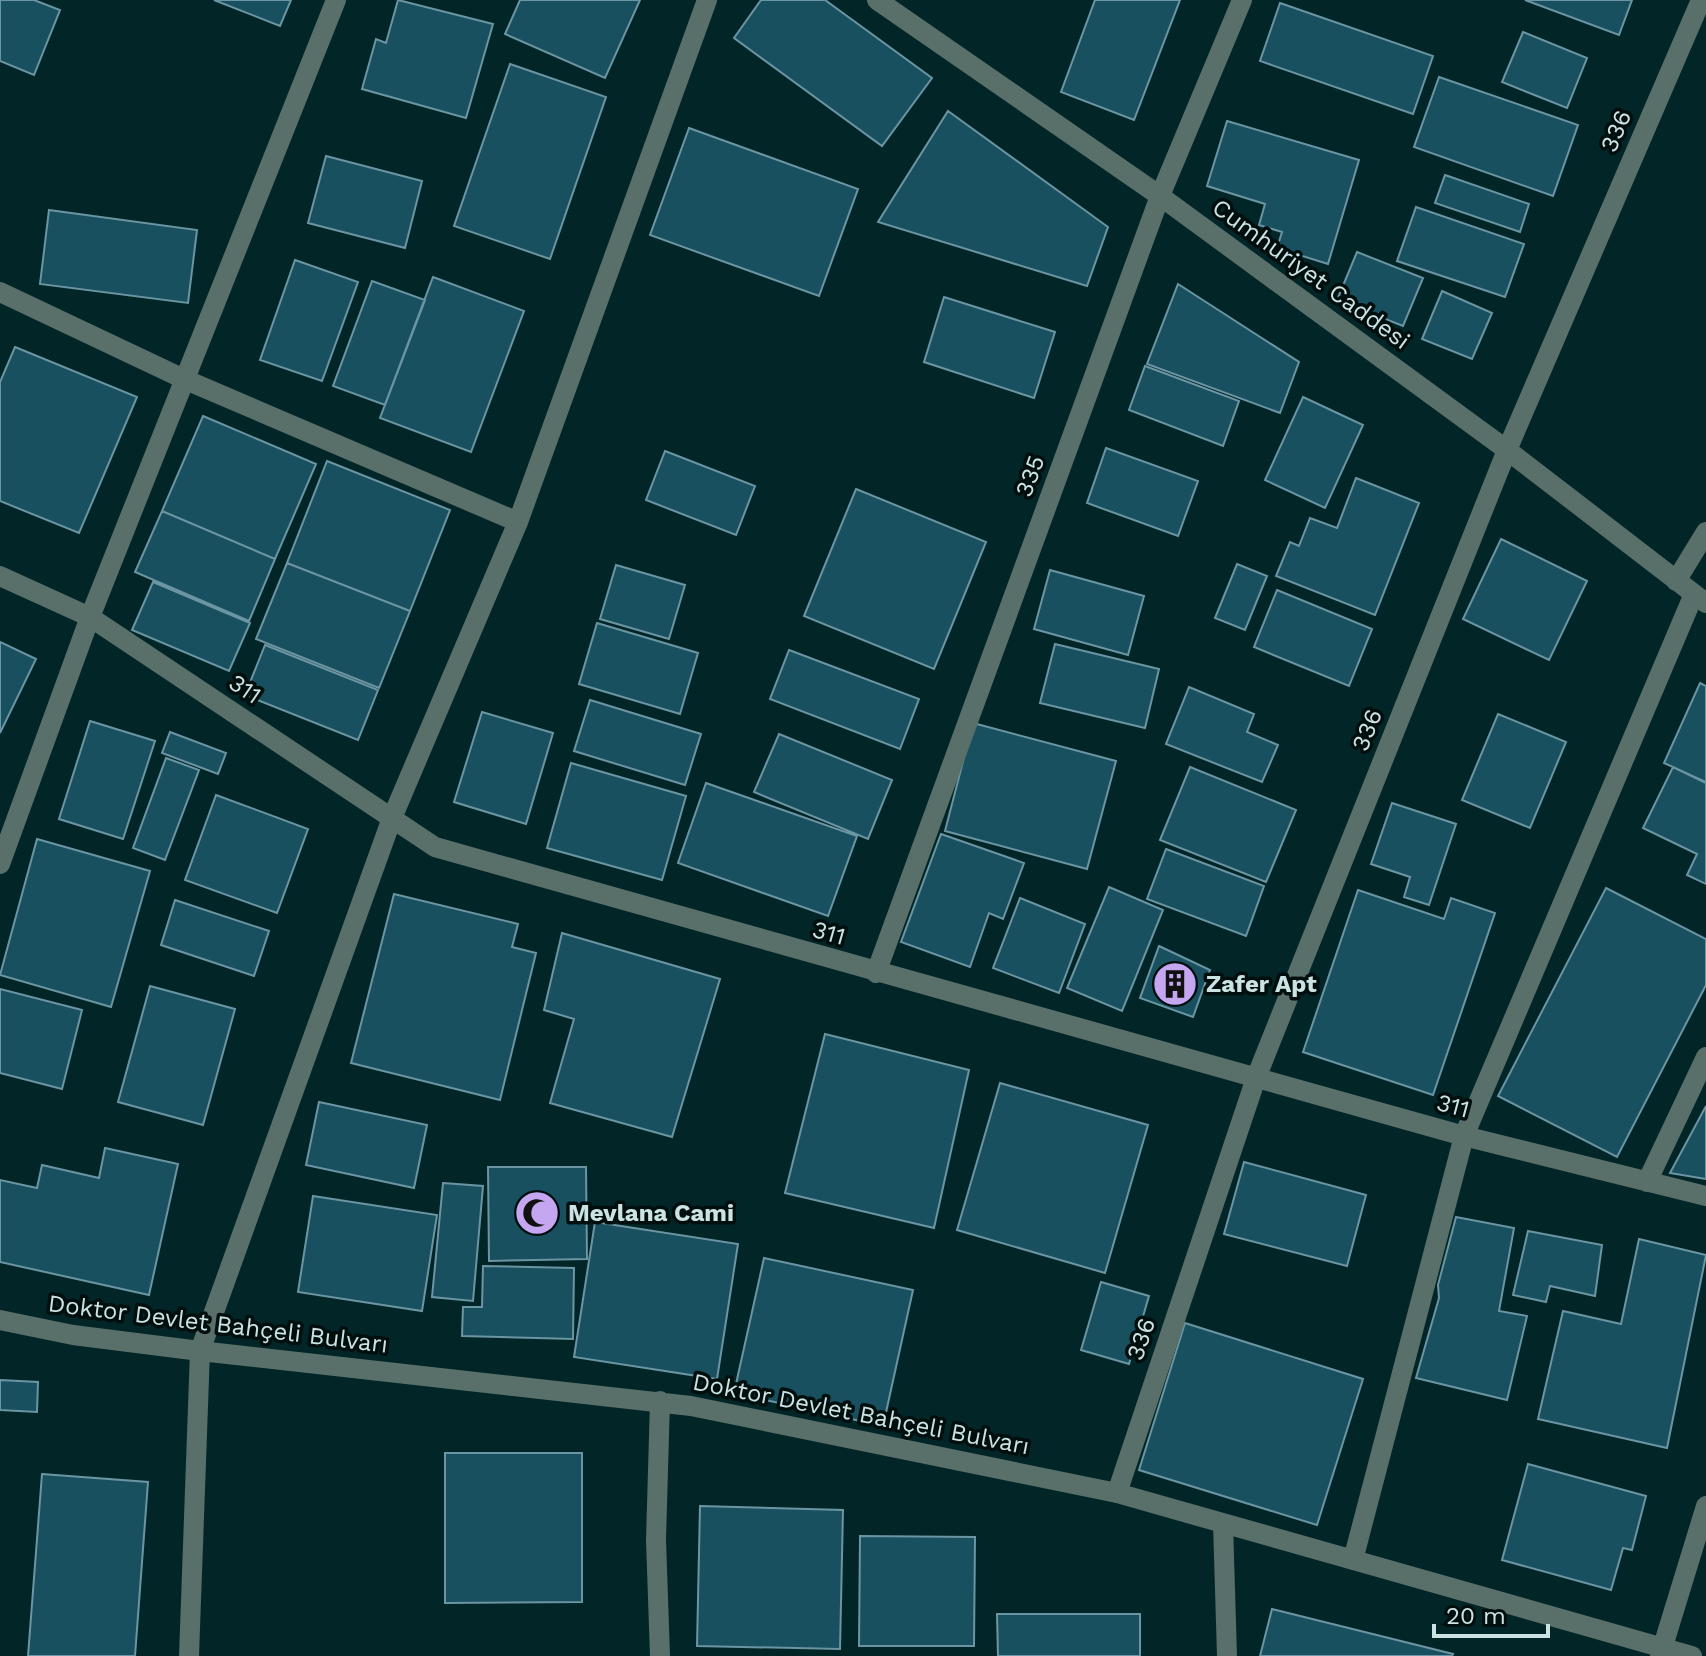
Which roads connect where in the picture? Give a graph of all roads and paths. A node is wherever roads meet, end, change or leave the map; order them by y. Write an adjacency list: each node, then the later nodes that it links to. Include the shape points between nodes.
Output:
1 (336, 0): 8 (street)
2 (707, 0): 10 (street)
3 (877, 0): 6 (street, Cumhuriyet Caddesi)
4 (1242, 0): 6 (street, 335)
5 (1701, 0): 9 (street, 336)
6 (1160, 196): 9 (street, Cumhuriyet Caddesi); 18 (street, 335)
7 (0, 292): 8 (street)
8 (186, 380): 10 (street); 15 (street)
9 (1507, 450): 13 (street, Cumhuriyet Caddesi); 20 (street, 336)
10 (518, 522): 16 (street)
11 (1706, 532): 13 (street)
12 (0, 576): 15 (street, 311)
13 (1676, 581): 14 (street, Cumhuriyet Caddesi)
14 (1700, 598): 21 (street)
15 (90, 617): 16 (street, 311); 17 (street)
16 (392, 818): 18 (street, 311, via 435,847); 25 (street)
17 (0, 864)
18 (876, 973): 20 (street, 311)
19 (1706, 1057): 22 (street)
20 (1256, 1078): 21 (street, 311); 27 (street, 336)
21 (1464, 1136): 22 (street, 311); 30 (street)
22 (1647, 1182): 23 (street, 311)
23 (1706, 1196)
24 (0, 1320): 25 (street, Doktor Devlet Bahçeli Bulvarı)
25 (200, 1351): 26 (street, Doktor Devlet Bahçeli Bulvarı); 32 (street)
26 (660, 1401): 27 (street, Doktor Devlet Bahçeli Bulvarı); 33 (street)
27 (1117, 1493): 29 (street, Doktor Devlet Bahçeli Bulvarı)
28 (1706, 1506): 31 (street)
29 (1223, 1523): 30 (street, Doktor Devlet Bahçeli Bulvarı); 34 (street)
30 (1353, 1560): 31 (street, Doktor Devlet Bahçeli Bulvarı)
31 (1661, 1653): 35 (street, Doktor Devlet Bahçeli Bulvarı)
32 (189, 1656)
33 (660, 1656)
34 (1227, 1656)
35 (1692, 1656)

